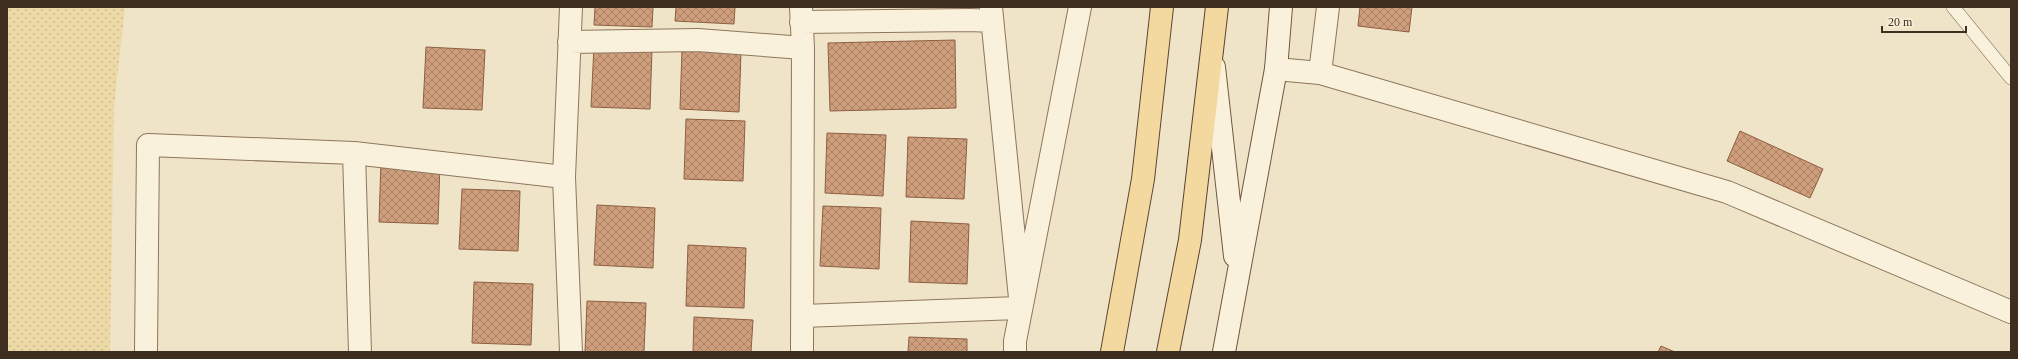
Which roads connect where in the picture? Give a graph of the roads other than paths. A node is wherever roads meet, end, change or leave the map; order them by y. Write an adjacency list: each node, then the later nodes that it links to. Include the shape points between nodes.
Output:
1 (571, 7): 10 (street)
2 (1080, 7): 19 (street)
3 (1162, 7): 27 (main road, via 1143,179)
4 (1218, 7): 12 (main road)
5 (1281, 7): 13 (street)
6 (1328, 7): 14 (street)
7 (1953, 7): 15 (lane)
8 (801, 14): 9 (street, via 970,20); 11 (street)
9 (992, 14): 19 (street)
10 (569, 42): 11 (street, via 698,40); 17 (street)
11 (802, 48): 21 (street)
12 (1213, 50): 18 (street); 28 (main road, via 1190,240)
13 (1276, 69): 14 (street); 18 (street)
14 (1320, 73): 20 (street, via 1727,192)
15 (2011, 78)
16 (354, 153): 17 (street); 22 (street, via 148,146); 23 (street)
17 (564, 177): 24 (street)
18 (1237, 281): 29 (street)
19 (1022, 308): 21 (street); 26 (street)
20 (2011, 312)
21 (803, 316): 25 (street)
22 (146, 352)
23 (360, 352)
24 (571, 352)
25 (802, 352)
26 (1015, 352)
27 (1112, 352)
28 (1168, 352)
29 (1224, 352)

